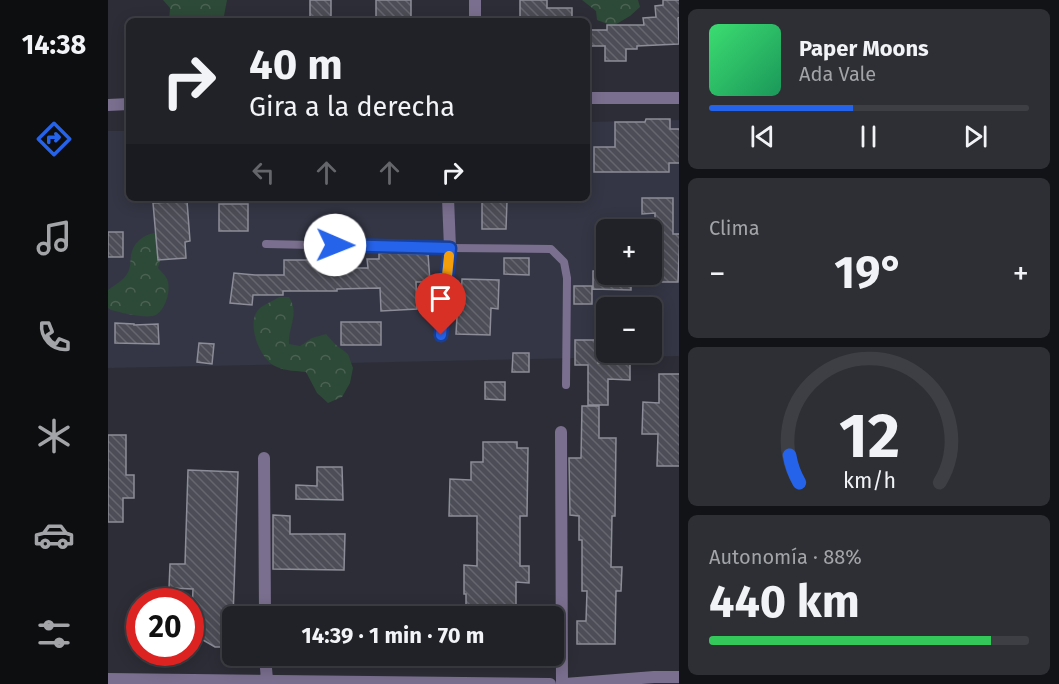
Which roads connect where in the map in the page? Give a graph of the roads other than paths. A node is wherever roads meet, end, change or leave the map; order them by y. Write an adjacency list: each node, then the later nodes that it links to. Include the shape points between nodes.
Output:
1 (475, 0): 2 (street)
2 (475, 18)
3 (590, 98): 4 (street)
4 (679, 98)
5 (126, 104): 6 (street)
6 (108, 105)
7 (448, 201): 9 (street)
8 (266, 244): 9 (lane)
9 (450, 248): 10 (street); 11 (lane, via 551,249 564,261)
10 (441, 335)
11 (566, 385)
12 (561, 432): 20 (street)
13 (264, 459): 14 (street)
14 (265, 606)
15 (266, 666): 18 (street)
16 (108, 679): 18 (street)
17 (676, 679): 20 (street)
18 (267, 680): 19 (street)
19 (550, 684)
20 (563, 684)

